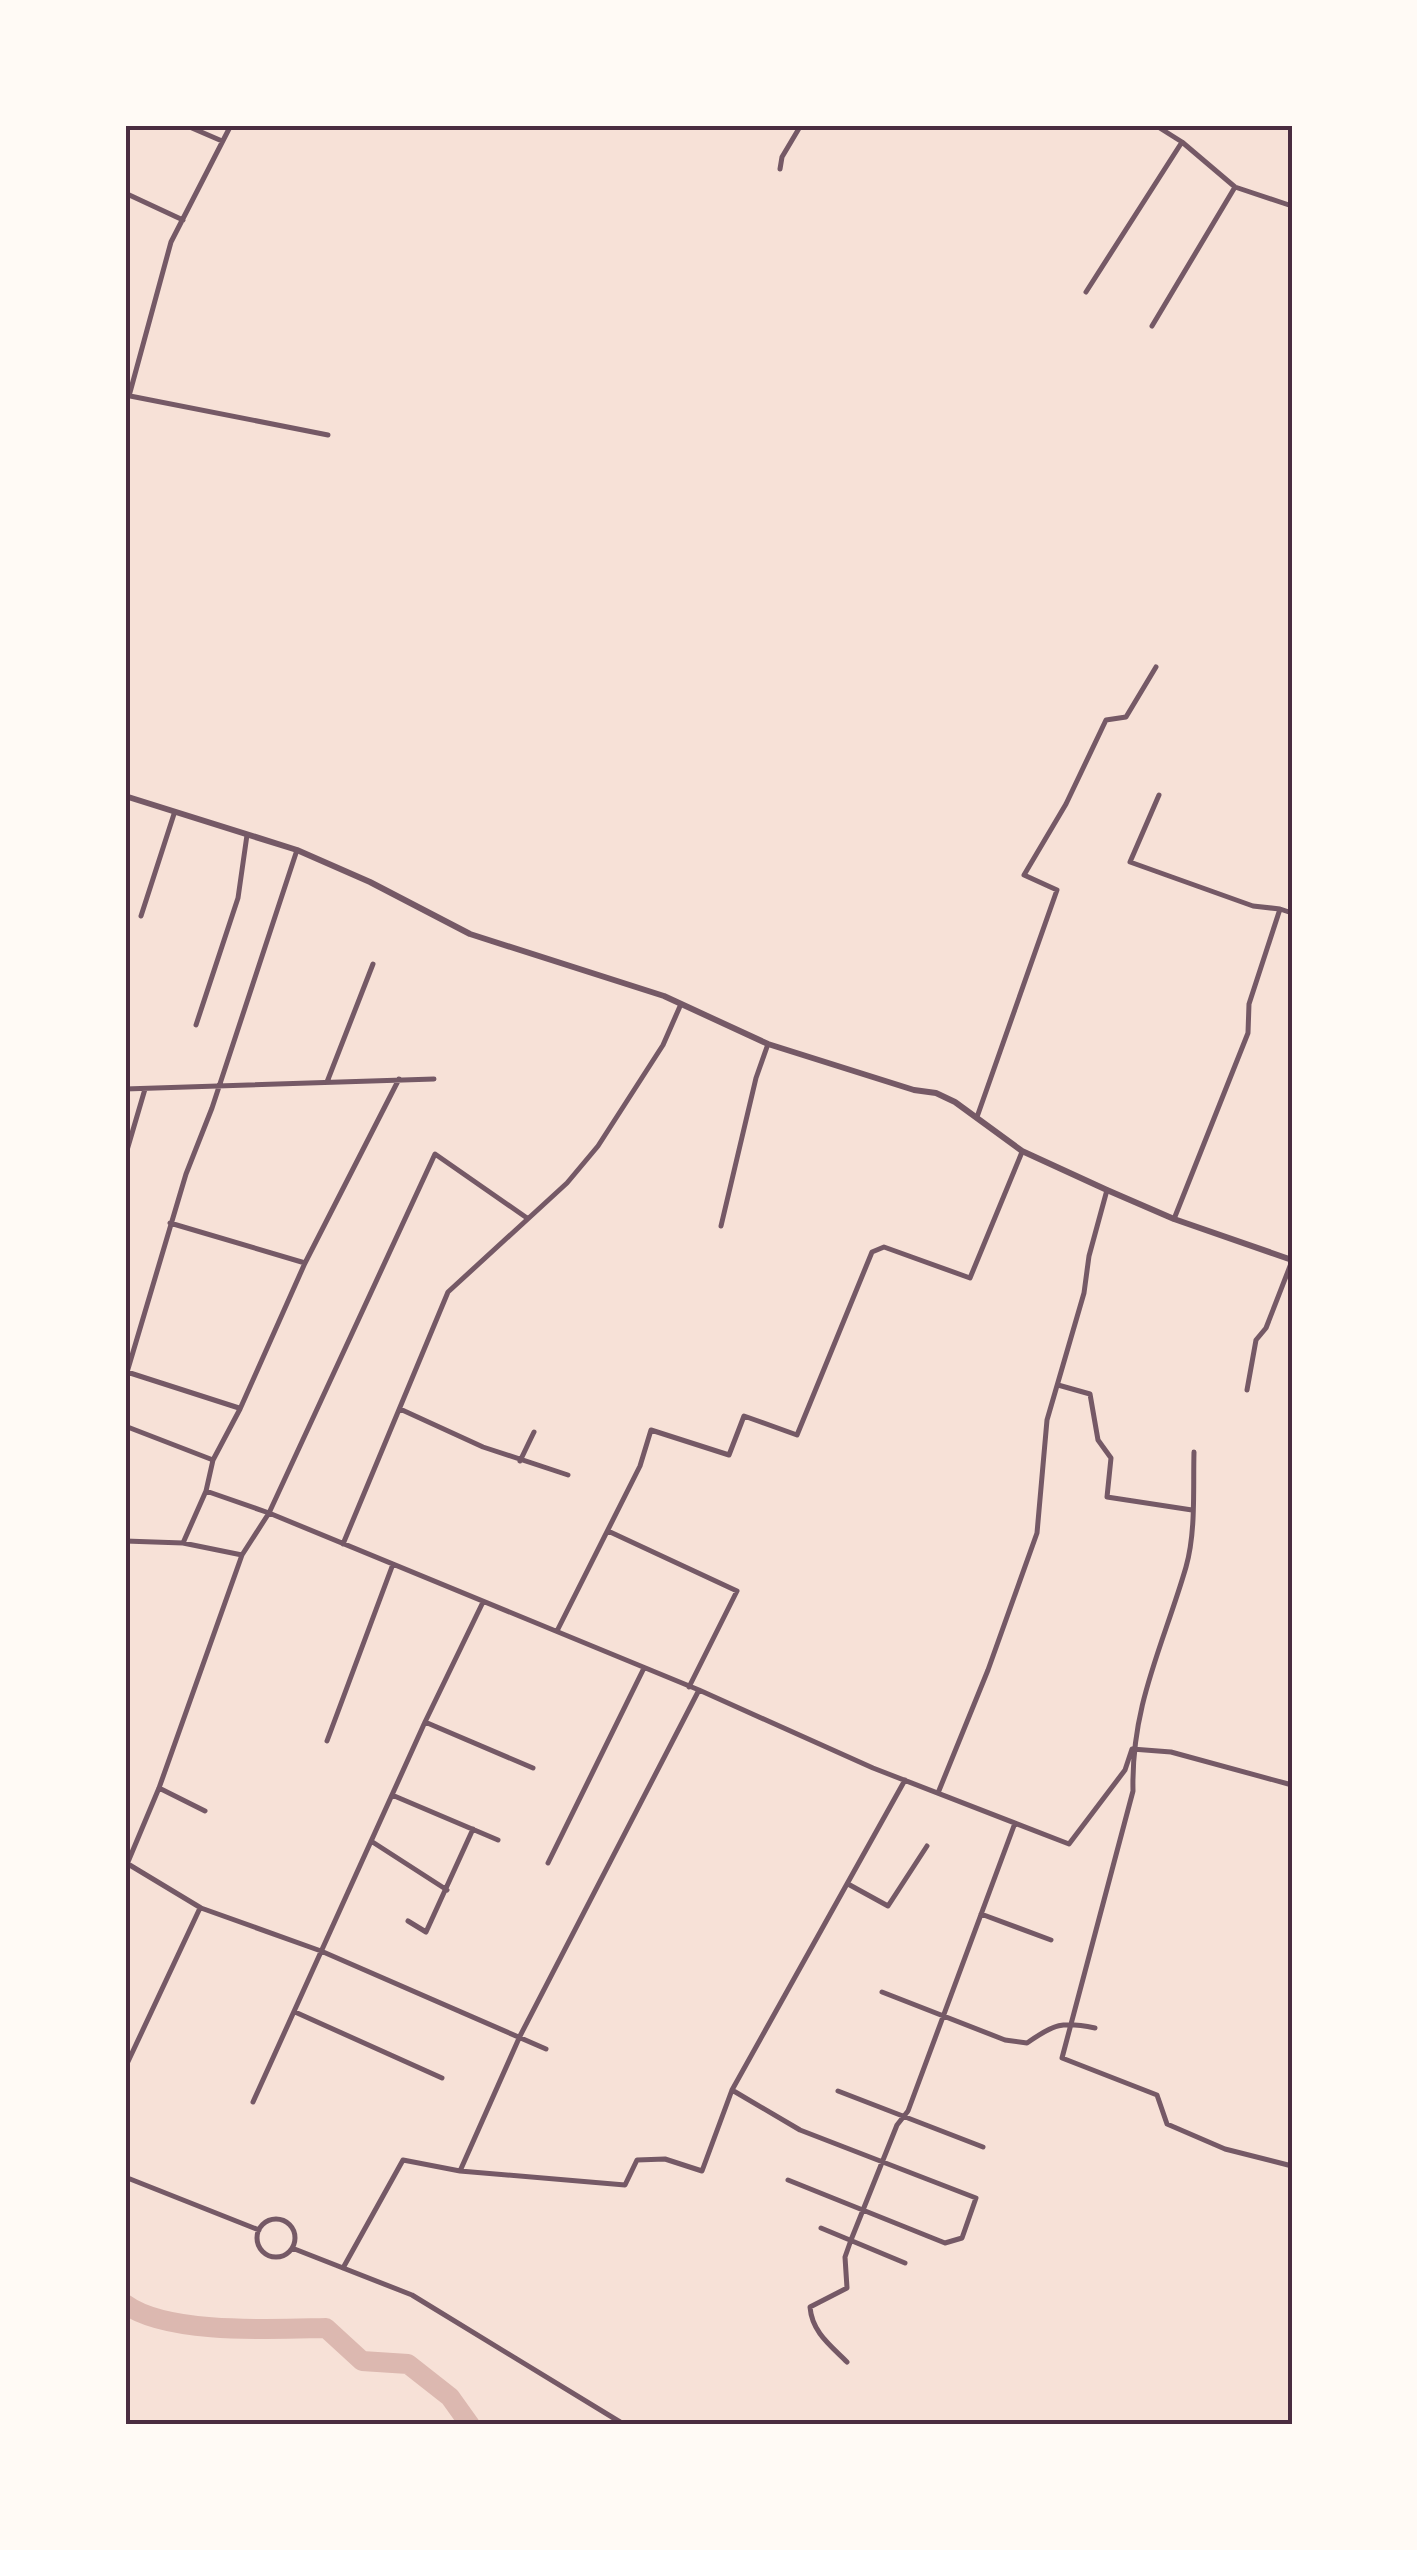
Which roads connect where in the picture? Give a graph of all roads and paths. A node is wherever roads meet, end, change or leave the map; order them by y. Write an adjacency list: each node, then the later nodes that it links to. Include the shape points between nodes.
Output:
1 (185, 125): 5 (street)
2 (231, 125): 5 (street)
3 (802, 125): 7 (street)
4 (1155, 125): 6 (street)
5 (222, 141): 11 (street)
6 (1182, 142): 8 (street); 12 (street)
7 (780, 169)
8 (1235, 187): 10 (street); 13 (street)
9 (125, 194): 11 (street)
10 (1292, 206)
11 (183, 220): 14 (street)
12 (1086, 292)
13 (1152, 326)
14 (127, 396): 15 (street)
15 (328, 435)
16 (1156, 667): 35 (street, via 1126,717 1106,720 1024,875 1057,890)
17 (1159, 794): 22 (street, via 1130,862 1253,906)
18 (125, 796): 19 (street)
19 (174, 814): 20 (street); 24 (street)
20 (247, 835): 21 (street); 27 (street, via 238,898)
21 (297, 850): 26 (street, via 470,934); 32 (street)
22 (1280, 909): 23 (street); 40 (street, via 1250,1004 1248,1033)
23 (1292, 914)
24 (141, 916)
25 (374, 964): 31 (street)
26 (681, 1004): 28 (street); 39 (street, via 664,1045 598,1146)
27 (196, 1026)
28 (768, 1044): 35 (street, via 936,1093); 42 (street)
29 (399, 1079): 30 (street); 31 (street); 44 (street)
30 (434, 1079)
31 (327, 1082): 32 (street)
32 (218, 1086): 33 (street); 41 (street)
33 (145, 1089): 34 (street); 37 (street)
34 (125, 1090)
35 (977, 1117): 36 (street)
36 (1022, 1152): 38 (street); 59 (street, via 970,1278 884,1247 872,1252 797,1435 744,1416 729,1456 651,1430)
37 (125, 1157)
38 (1107, 1190): 40 (street); 46 (street)
39 (526, 1218): 49 (street, via 448,1292); 58 (street, via 435,1154)
40 (1174, 1219): 43 (street)
41 (170, 1223): 44 (street); 45 (street)
42 (721, 1226)
43 (1292, 1260): 47 (street, via 1256,1340)
44 (304, 1263): 48 (street)
45 (126, 1375): 48 (street)
46 (1057, 1385): 57 (street, via 1090,1394 1098,1440 1111,1458 1107,1497); 77 (street, via 1047,1420 1037,1534)
47 (1247, 1390)
48 (240, 1409): 53 (street)
49 (400, 1410): 54 (street); 62 (street)
50 (125, 1426): 53 (street)
51 (534, 1432): 54 (street)
52 (1194, 1452): 57 (street)
53 (213, 1460): 56 (street)
54 (520, 1461): 55 (street)
55 (568, 1476)
56 (206, 1492): 58 (street); 61 (street)
57 (1192, 1510): 72 (street, via 1187,1564 1154,1655)
58 (269, 1513): 62 (street); 63 (street)
59 (608, 1531): 66 (street); 68 (street, via 737,1591)
60 (125, 1541): 61 (street)
61 (183, 1542): 63 (street)
62 (344, 1544): 64 (street)
63 (242, 1555): 76 (street)
64 (393, 1564): 65 (street); 71 (street)
65 (483, 1602): 66 (street); 70 (street)
66 (558, 1631): 67 (street)
67 (644, 1668): 68 (street); 85 (street)
68 (689, 1687): 69 (street)
69 (699, 1690): 74 (street); 99 (street)
70 (425, 1722): 73 (street); 78 (street)
71 (327, 1741)
72 (1132, 1750): 75 (street, via 1171,1752); 80 (street, via 1125,1770 1068,1844); 97 (street, via 1133,1791)
73 (533, 1768)
74 (905, 1780): 77 (street); 87 (street)
75 (1292, 1784)
76 (159, 1788): 79 (street); 86 (street)
77 (938, 1793): 80 (street)
78 (392, 1794): 81 (street); 83 (street)
79 (205, 1811)
80 (1015, 1823): 90 (street)
81 (473, 1829): 82 (street); 88 (street)
82 (498, 1840)
83 (371, 1842): 88 (street); 93 (street)
84 (927, 1846): 87 (street, via 888,1906)
85 (548, 1863)
86 (126, 1865): 89 (street)
87 (848, 1884): 103 (street)
88 (447, 1890): 91 (street, via 426,1932)
89 (201, 1908): 93 (street); 101 (street)
90 (982, 1914): 92 (street); 96 (street)
91 (408, 1921)
92 (1050, 1940)
93 (321, 1951): 95 (street); 99 (street)
94 (882, 1992): 96 (street)
95 (295, 2012): 102 (street); 105 (street)
96 (944, 2016): 97 (street, via 1027,2044); 106 (street)
97 (1069, 2022): 98 (street); 109 (street, via 1062,2058 1156,2095 1167,2124 1225,2149)
98 (1095, 2028)
99 (520, 2036): 100 (street); 110 (street)
100 (546, 2049)
101 (125, 2068)
102 (442, 2078)
103 (732, 2090): 108 (street, via 800,2130); 110 (street, via 702,2171 666,2159 637,2160 625,2185)
104 (838, 2091): 106 (street)
105 (252, 2102)
106 (904, 2116): 107 (street); 108 (street)
107 (983, 2146)
108 (882, 2162): 113 (street); 113 (street, via 976,2198 962,2238 945,2243)
109 (1292, 2166)
110 (460, 2171): 119 (street, via 403,2160)
111 (125, 2177): 115 (street)
112 (788, 2180): 113 (street)
113 (864, 2211): 116 (street)
114 (822, 2228): 116 (street)
115 (258, 2230): 117 (street, via 260,2248 269,2256); 117 (street, via 284,2221 293,2230)
116 (851, 2240): 118 (street); 120 (street, via 846,2288 810,2307 820,2335)
117 (292, 2248): 119 (street)
118 (905, 2263)
119 (343, 2268): 121 (street, via 412,2295)
120 (846, 2362)
121 (625, 2425)

